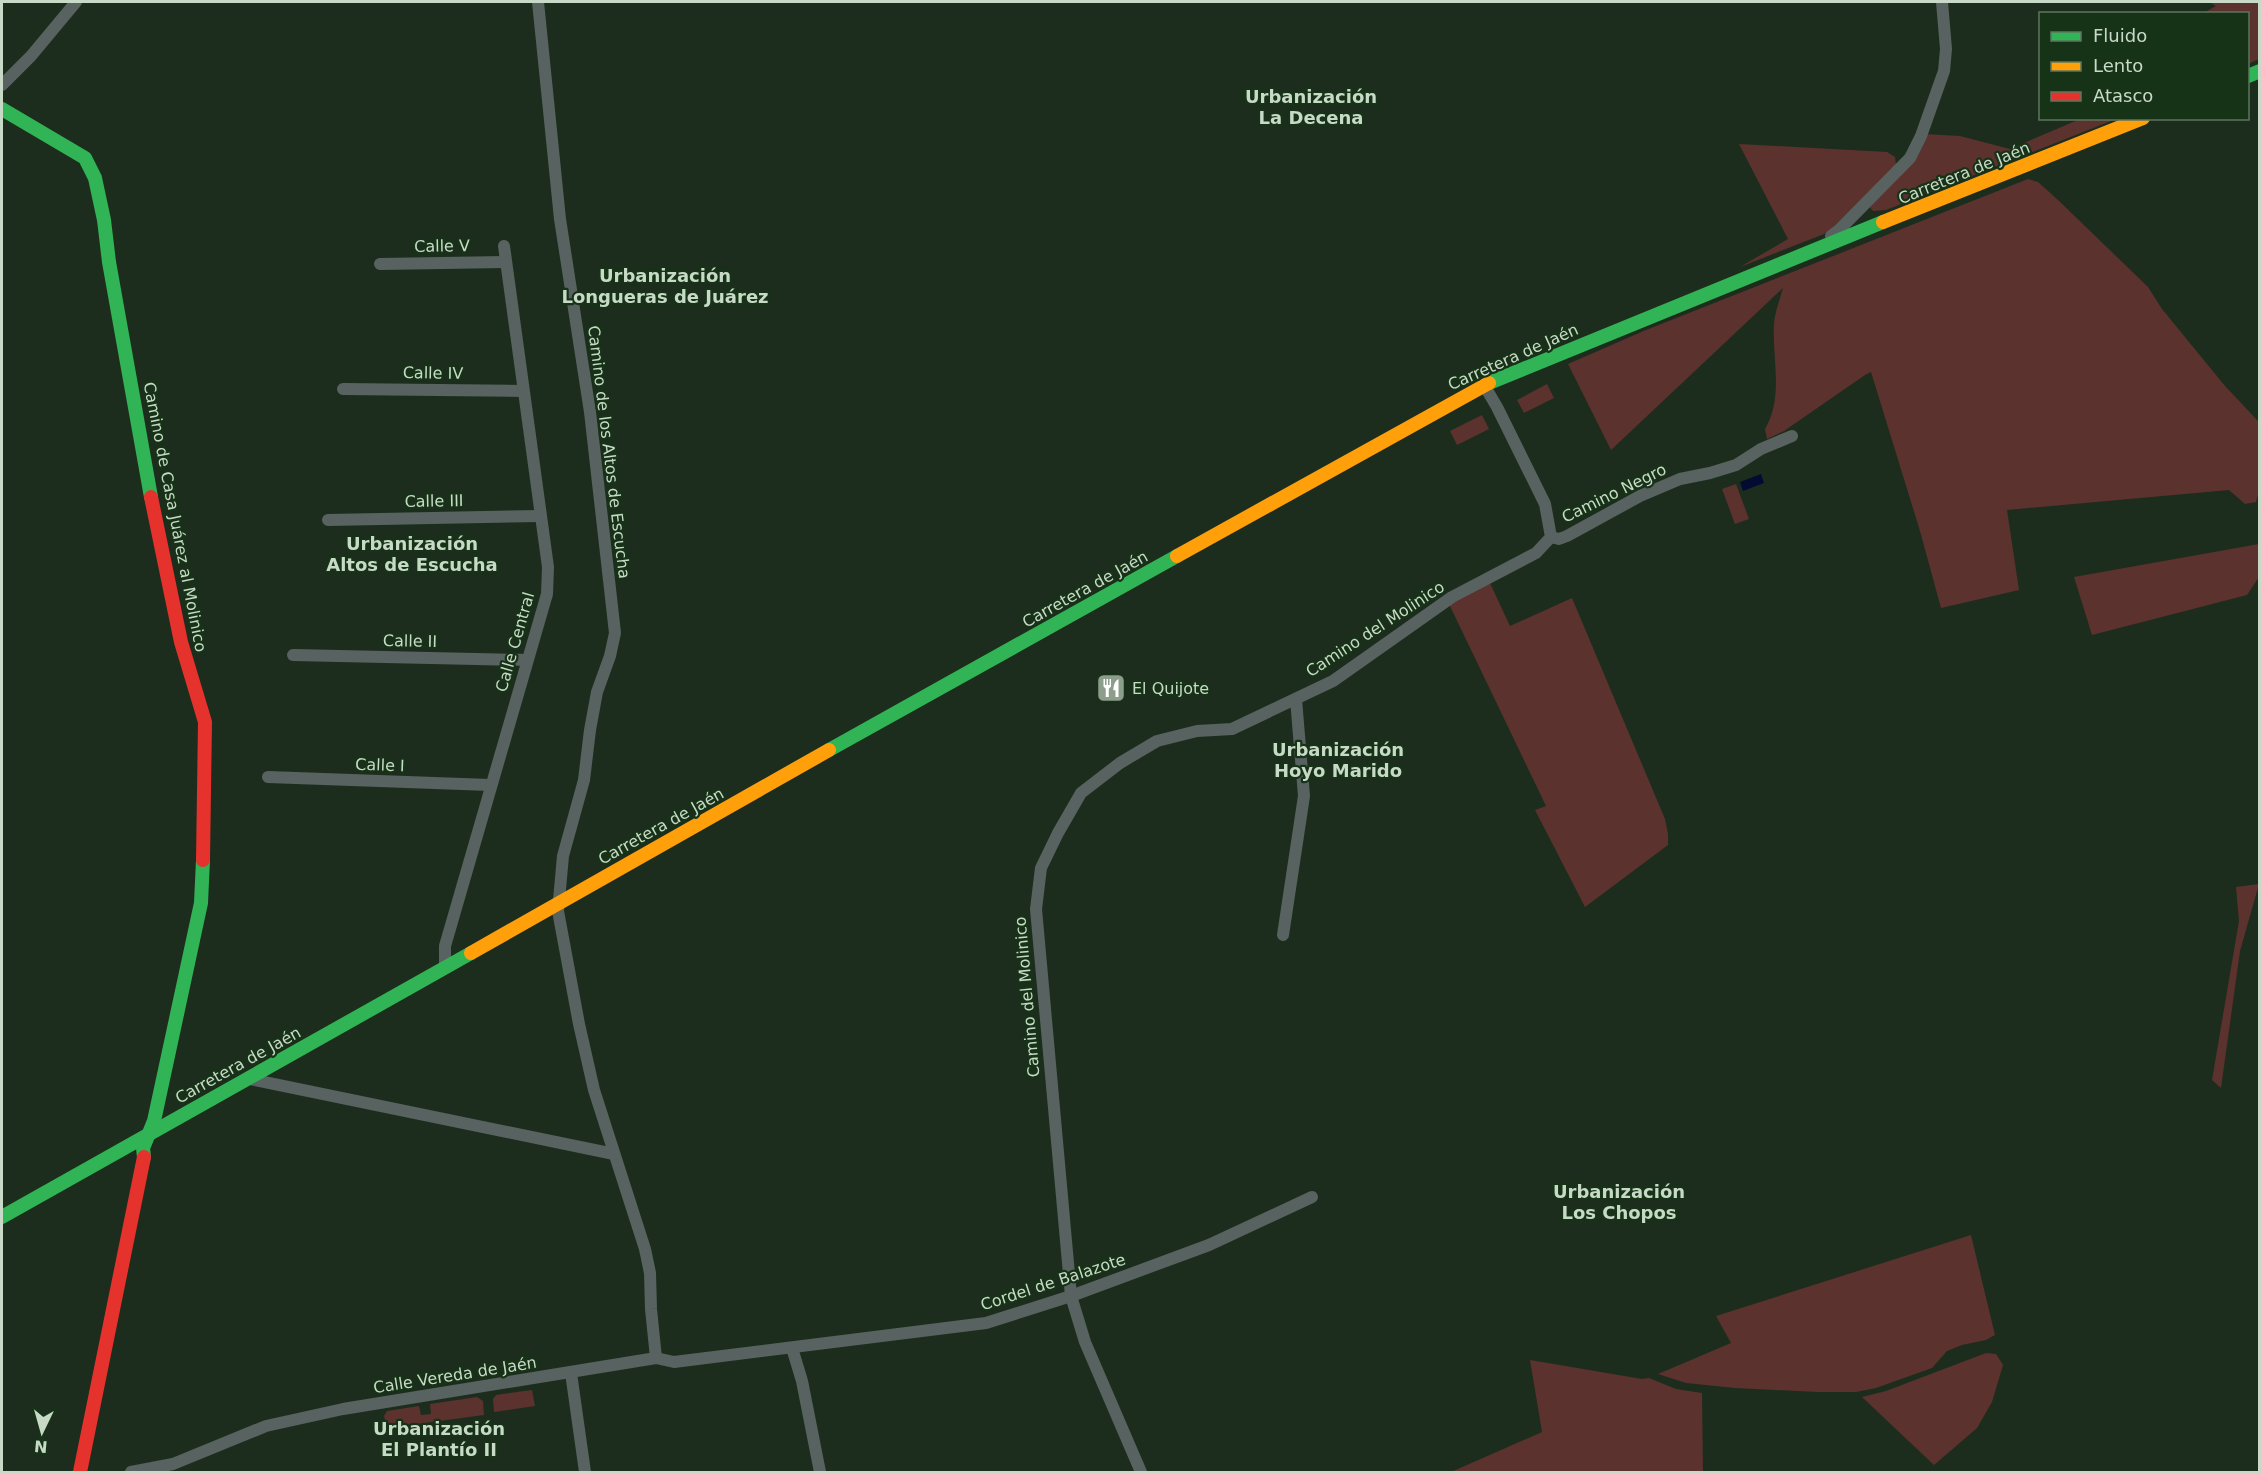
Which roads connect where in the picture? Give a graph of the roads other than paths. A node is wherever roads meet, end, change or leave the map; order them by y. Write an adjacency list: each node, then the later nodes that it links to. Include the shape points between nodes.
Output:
1 (76, 2): 4 (street)
2 (538, 2): 23 (street, Camino de los Altos de Escucha, via 560,219 590,412 615,633 597,692 584,780 563,856)
3 (1942, 2): 8 (street, via 1944,71 1910,158 1839,230)
4 (2, 85)
5 (2, 109): 27 (main road, Camino de Casa Juárez al Molinico, via 85,158 95,178 148,484 181,642 205,722 201,903 154,1121)
6 (2138, 120): 8 (main road, Carretera de Jaén)
7 (504, 246): 9 (street, Calle Central)
8 (1802, 255): 11 (main road, Carretera de Jaén)
9 (505, 262): 10 (street, Calle V); 13 (street, Calle Central)
10 (380, 264)
11 (1484, 386): 17 (street, via 1545,504); 23 (main road, Carretera de Jaén)
12 (343, 389): 13 (street, Calle IV)
13 (522, 391): 15 (street, Calle Central)
14 (1792, 436): 17 (street, Camino Negro, via 1724,470 1680,479 1640,496 1567,536)
15 (540, 516): 16 (street, Calle III); 19 (street, Calle Central, via 548,567 547,594)
16 (328, 520)
17 (1551, 537): 20 (street, Camino del Molinico, via 1536,553 1452,597 1333,681)
18 (293, 655): 19 (street, Calle II)
19 (526, 660): 22 (street, Calle Central)
20 (1296, 699): 24 (street, via 1304,796); 31 (street, Camino del Molinico, via 1232,729 1197,731 1157,741 1120,763 1081,793 1041,868 1036,909)
21 (268, 777): 22 (street, Calle I)
22 (490, 785): 25 (street, Calle Central, via 445,946)
23 (558, 902): 25 (main road, Carretera de Jaén); 28 (street, Camino de los Altos de Escucha, via 579,1024)
24 (1283, 935)
25 (445, 968): 26 (main road, Carretera de Jaén)
26 (247, 1078): 27 (main road, Carretera de Jaén); 28 (street)
27 (145, 1141): 30 (main road, Carretera de Jaén); 36 (main road, Camino de Casa Juárez al Molinico, via 145,1161)
28 (614, 1154): 33 (street, Camino de los Altos de Escucha, via 650,1273)
29 (1312, 1197): 31 (street, Cordel de Balazote, via 1209,1245)
30 (2, 1217)
31 (1071, 1296): 32 (street, Cordel de Balazote, via 986,1323); 40 (street, Camino del Molinico, via 1085,1342)
32 (792, 1348): 33 (street, Calle Vereda de Jaén, via 674,1362); 39 (street)
33 (656, 1358): 34 (street, Calle Vereda de Jaén)
34 (571, 1373): 35 (street, Calle Vereda de Jaén, via 342,1409 266,1426); 38 (street)
35 (173, 1468): 37 (street, Calle Vereda de Jaén)
36 (80, 1473)
37 (131, 1473)
38 (585, 1473)
39 (820, 1473)
40 (1141, 1473)

